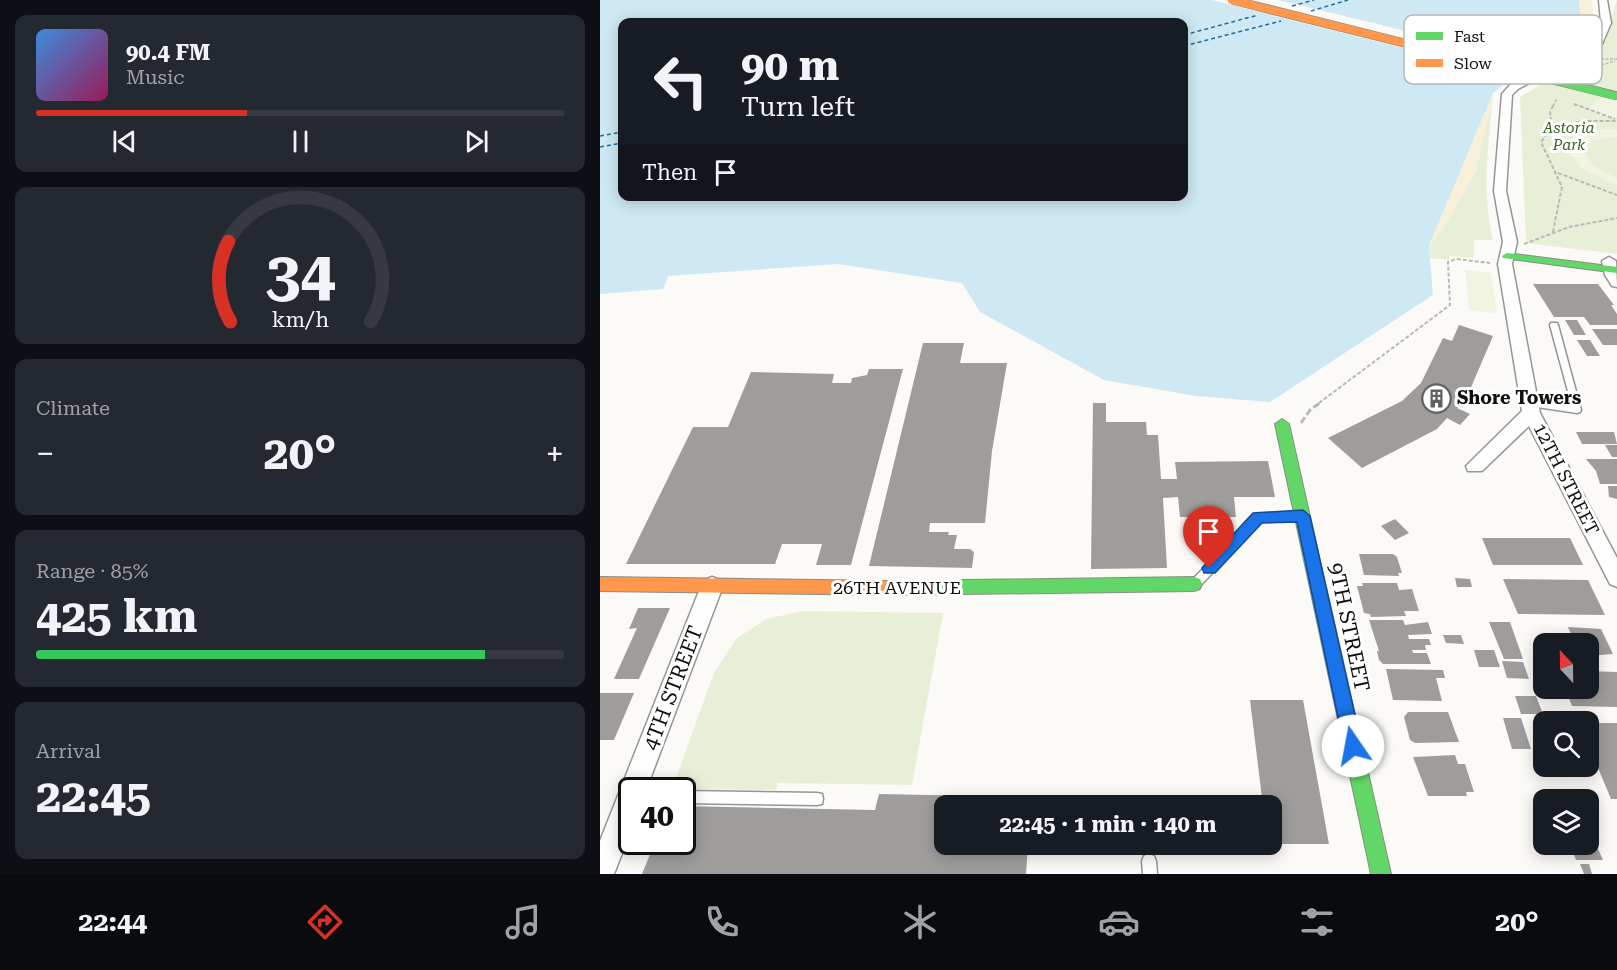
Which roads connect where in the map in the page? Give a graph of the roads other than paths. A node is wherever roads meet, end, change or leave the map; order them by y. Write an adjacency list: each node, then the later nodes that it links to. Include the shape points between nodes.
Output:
1 (1232, 0): 6 (main road, bridge)
2 (1258, 0): 5 (main road)
3 (1604, 0): 4 (street, 12TH STREET, via 1606,23)
4 (1602, 34)
5 (1404, 36)
6 (1404, 43)
7 (1520, 84): 12 (street, 12TH STREET, via 1508,94 1500,191)
8 (1569, 84): 11 (main road, bridge)
9 (1601, 84): 10 (main road)
10 (1617, 88)
11 (1617, 96)
12 (1513, 247): 13 (main road); 16 (street, 12TH STREET, via 1505,264)
13 (1613, 265): 14 (street)
14 (1617, 283)
15 (1554, 325): 16 (lane, via 1577,410)
16 (1530, 408): 18 (street); 20 (street, 12TH STREET)
17 (1282, 424): 19 (main road, 9TH STREET)
18 (1475, 466)
19 (1303, 516): 23 (lane, via 1259,517); 30 (main road, 9TH STREET)
20 (1612, 558): 21 (street, 12TH STREET)
21 (1617, 578)
22 (600, 584): 24 (main road, 26TH AVENUE)
23 (1194, 584): 24 (main road, 26TH AVENUE, via 960,588)
24 (712, 586): 25 (street, 4TH STREET)
25 (638, 777)
26 (696, 797): 27 (lane)
27 (817, 799)
28 (618, 828): 29 (street, 4TH STREET)
29 (600, 874)
30 (1381, 874)

